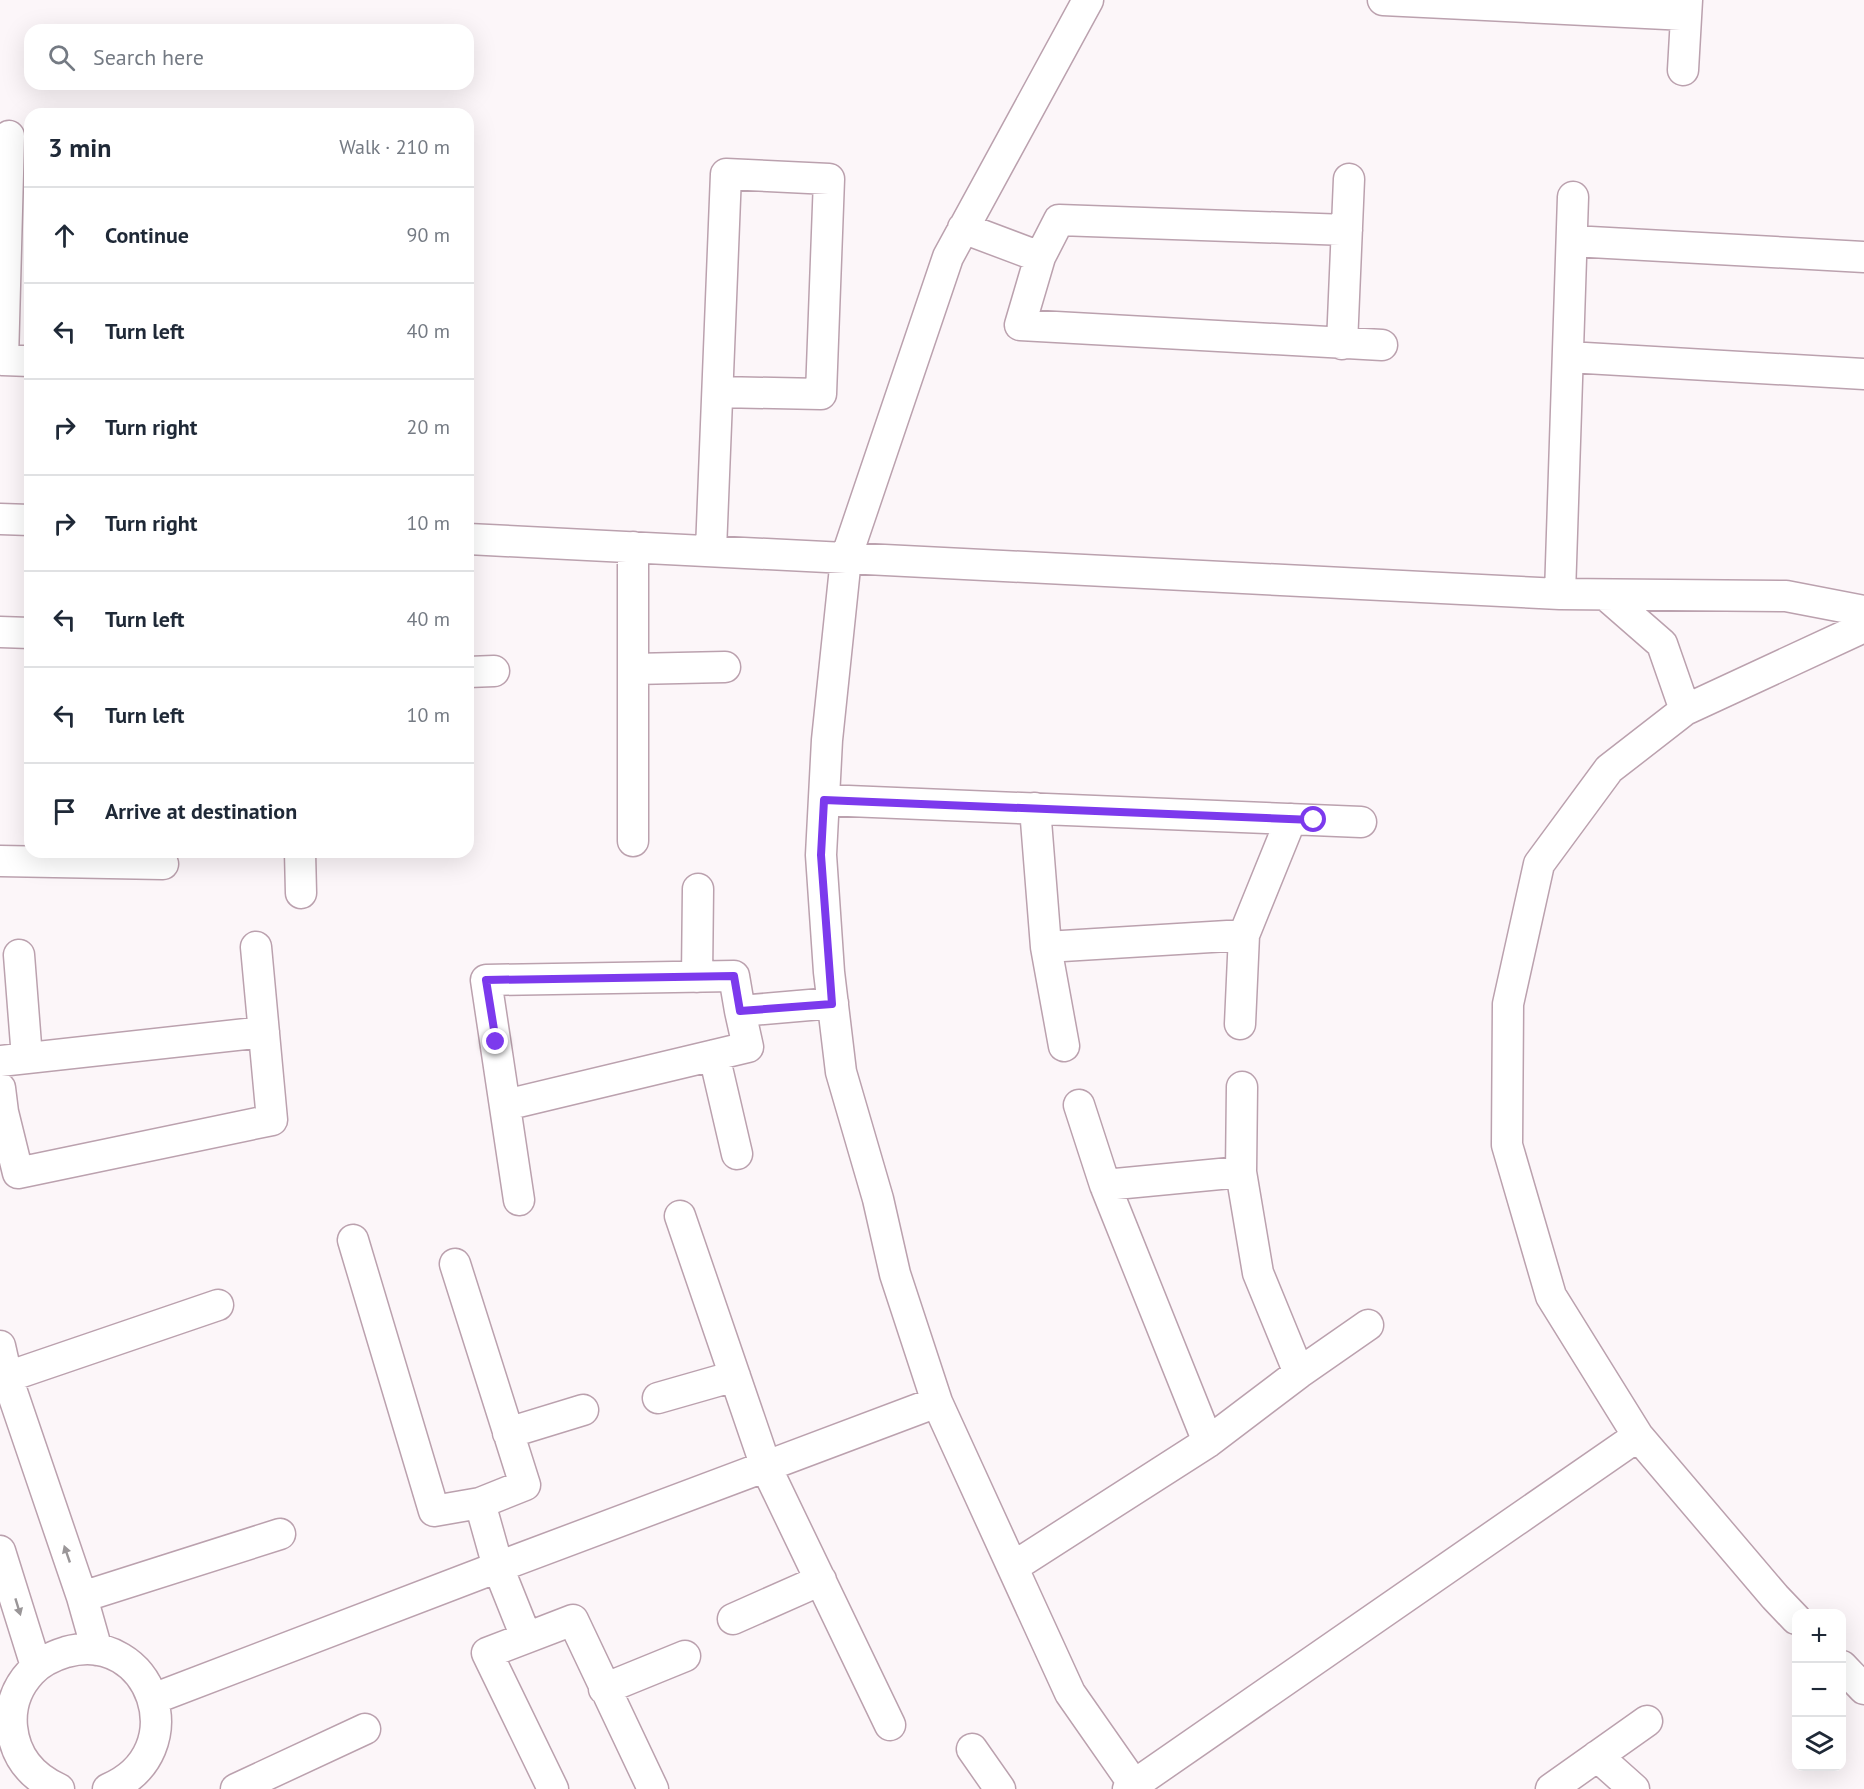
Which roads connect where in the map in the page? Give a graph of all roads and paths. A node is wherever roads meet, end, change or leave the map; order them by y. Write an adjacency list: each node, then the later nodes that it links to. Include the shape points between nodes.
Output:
1 (1088, 0): 8 (street)
2 (1383, 0): 3 (street)
3 (1687, 8): 4 (street)
4 (1683, 70)
5 (13, 136): 16 (street, via 3,360)
6 (1349, 178): 9 (street)
7 (1573, 197): 10 (street)
8 (963, 228): 11 (street); 24 (street, via 948,258)
9 (1347, 230): 11 (street, via 1059,219); 13 (street)
10 (1572, 241): 12 (street); 15 (street)
11 (1040, 256): 13 (street, via 1020,325)
12 (1864, 257)
13 (1342, 344): 14 (street)
14 (1383, 345)
15 (1568, 357): 17 (street); 25 (street)
16 (24, 361)
17 (1864, 374)
18 (718, 392): 18 (street, via 821,394 829,179 726,174); 23 (street)
19 (0, 519): 20 (street)
20 (24, 520)
21 (474, 539): 22 (street)
22 (633, 547): 23 (street); 32 (street)
23 (711, 550): 24 (street)
24 (846, 558): 25 (street); 34 (street)
25 (1560, 594): 26 (street)
26 (1607, 596): 27 (street, via 1786,596); 33 (street, via 1662,644)
27 (1864, 611)
28 (1864, 627): 33 (street)
29 (0, 632): 30 (street)
30 (24, 633)
31 (725, 668): 32 (street)
32 (633, 669): 38 (street)
33 (1684, 710): 77 (street, via 1610,769 1539,864 1508,1004 1507,1145 1551,1296)
34 (824, 800): 35 (street); 49 (street, via 821,855)
35 (1035, 808): 36 (street); 46 (street)
36 (1291, 819): 37 (street); 44 (street)
37 (1361, 822)
38 (633, 841)
39 (300, 858): 43 (street)
40 (0, 861): 41 (street)
41 (163, 864)
42 (698, 889): 48 (street)
43 (301, 893)
44 (1244, 935): 46 (street); 51 (street)
45 (256, 947): 52 (street)
46 (1046, 947): 53 (street)
47 (19, 955): 55 (street)
48 (697, 977): 50 (street, via 734,976); 58 (street, via 486,980)
49 (832, 1004): 50 (street); 74 (street, via 841,1072 895,1274)
50 (740, 1011): 54 (street, via 748,1047)
51 (1240, 1024)
52 (264, 1032): 55 (street); 57 (street, via 272,1120 18,1173)
53 (1064, 1046)
54 (714, 1055): 58 (street); 60 (street)
55 (13, 1060)
56 (1242, 1087): 61 (street)
57 (1, 1104)
58 (506, 1105): 63 (street)
59 (1079, 1105): 62 (street)
60 (738, 1154)
61 (1241, 1172): 62 (street); 70 (street, via 1258,1273)
62 (1105, 1185): 78 (street)
63 (519, 1200)
64 (680, 1216): 71 (street)
65 (353, 1240): 80 (street, via 434,1511)
66 (455, 1264): 76 (street)
67 (218, 1305): 72 (street)
68 (1368, 1325): 70 (street)
69 (0, 1346): 72 (street)
70 (1299, 1373): 78 (street)
71 (735, 1376): 73 (street); 79 (street)
72 (7, 1377): 86 (street, one-way to 72)
73 (658, 1398)
74 (938, 1402): 79 (street); 84 (street)
75 (583, 1410): 76 (street)
76 (508, 1433): 80 (street, via 525,1485)
77 (1638, 1436): 87 (street); 104 (street)
78 (1208, 1442): 84 (street)
79 (766, 1467): 83 (street); 85 (street)
80 (480, 1503): 83 (street)
81 (280, 1534): 86 (street)
82 (0, 1551): 92 (street, one-way to 92)
83 (498, 1567): 89 (street); 96 (street)
84 (1013, 1568): 104 (street, via 1070,1693)
85 (821, 1580): 88 (street); 99 (street)
86 (82, 1596): 90 (street)
87 (1792, 1614)
88 (732, 1620)
89 (526, 1637): 94 (street, via 573,1620); 107 (street, via 487,1653)
90 (97, 1650): 92 (street, via 75,1649); 96 (street, via 132,1667)
91 (685, 1656): 94 (street)
92 (36, 1666): 97 (street, via 23,1681)
93 (1846, 1670): 95 (street)
94 (604, 1689): 108 (street)
95 (1864, 1689)
96 (153, 1699): 103 (street, via 157,1718 148,1756)
97 (6, 1717): 105 (street, via 19,1755 30,1771)
98 (1647, 1721): 102 (street)
99 (890, 1725)
100 (365, 1729): 106 (street)
101 (972, 1749): 109 (street)
102 (1597, 1756): 110 (street); 111 (street)
103 (117, 1787)
104 (1133, 1788)
105 (59, 1789)
106 (236, 1789)
107 (553, 1789)
108 (653, 1789)
109 (1000, 1789)
110 (1551, 1789)
111 (1634, 1789)

